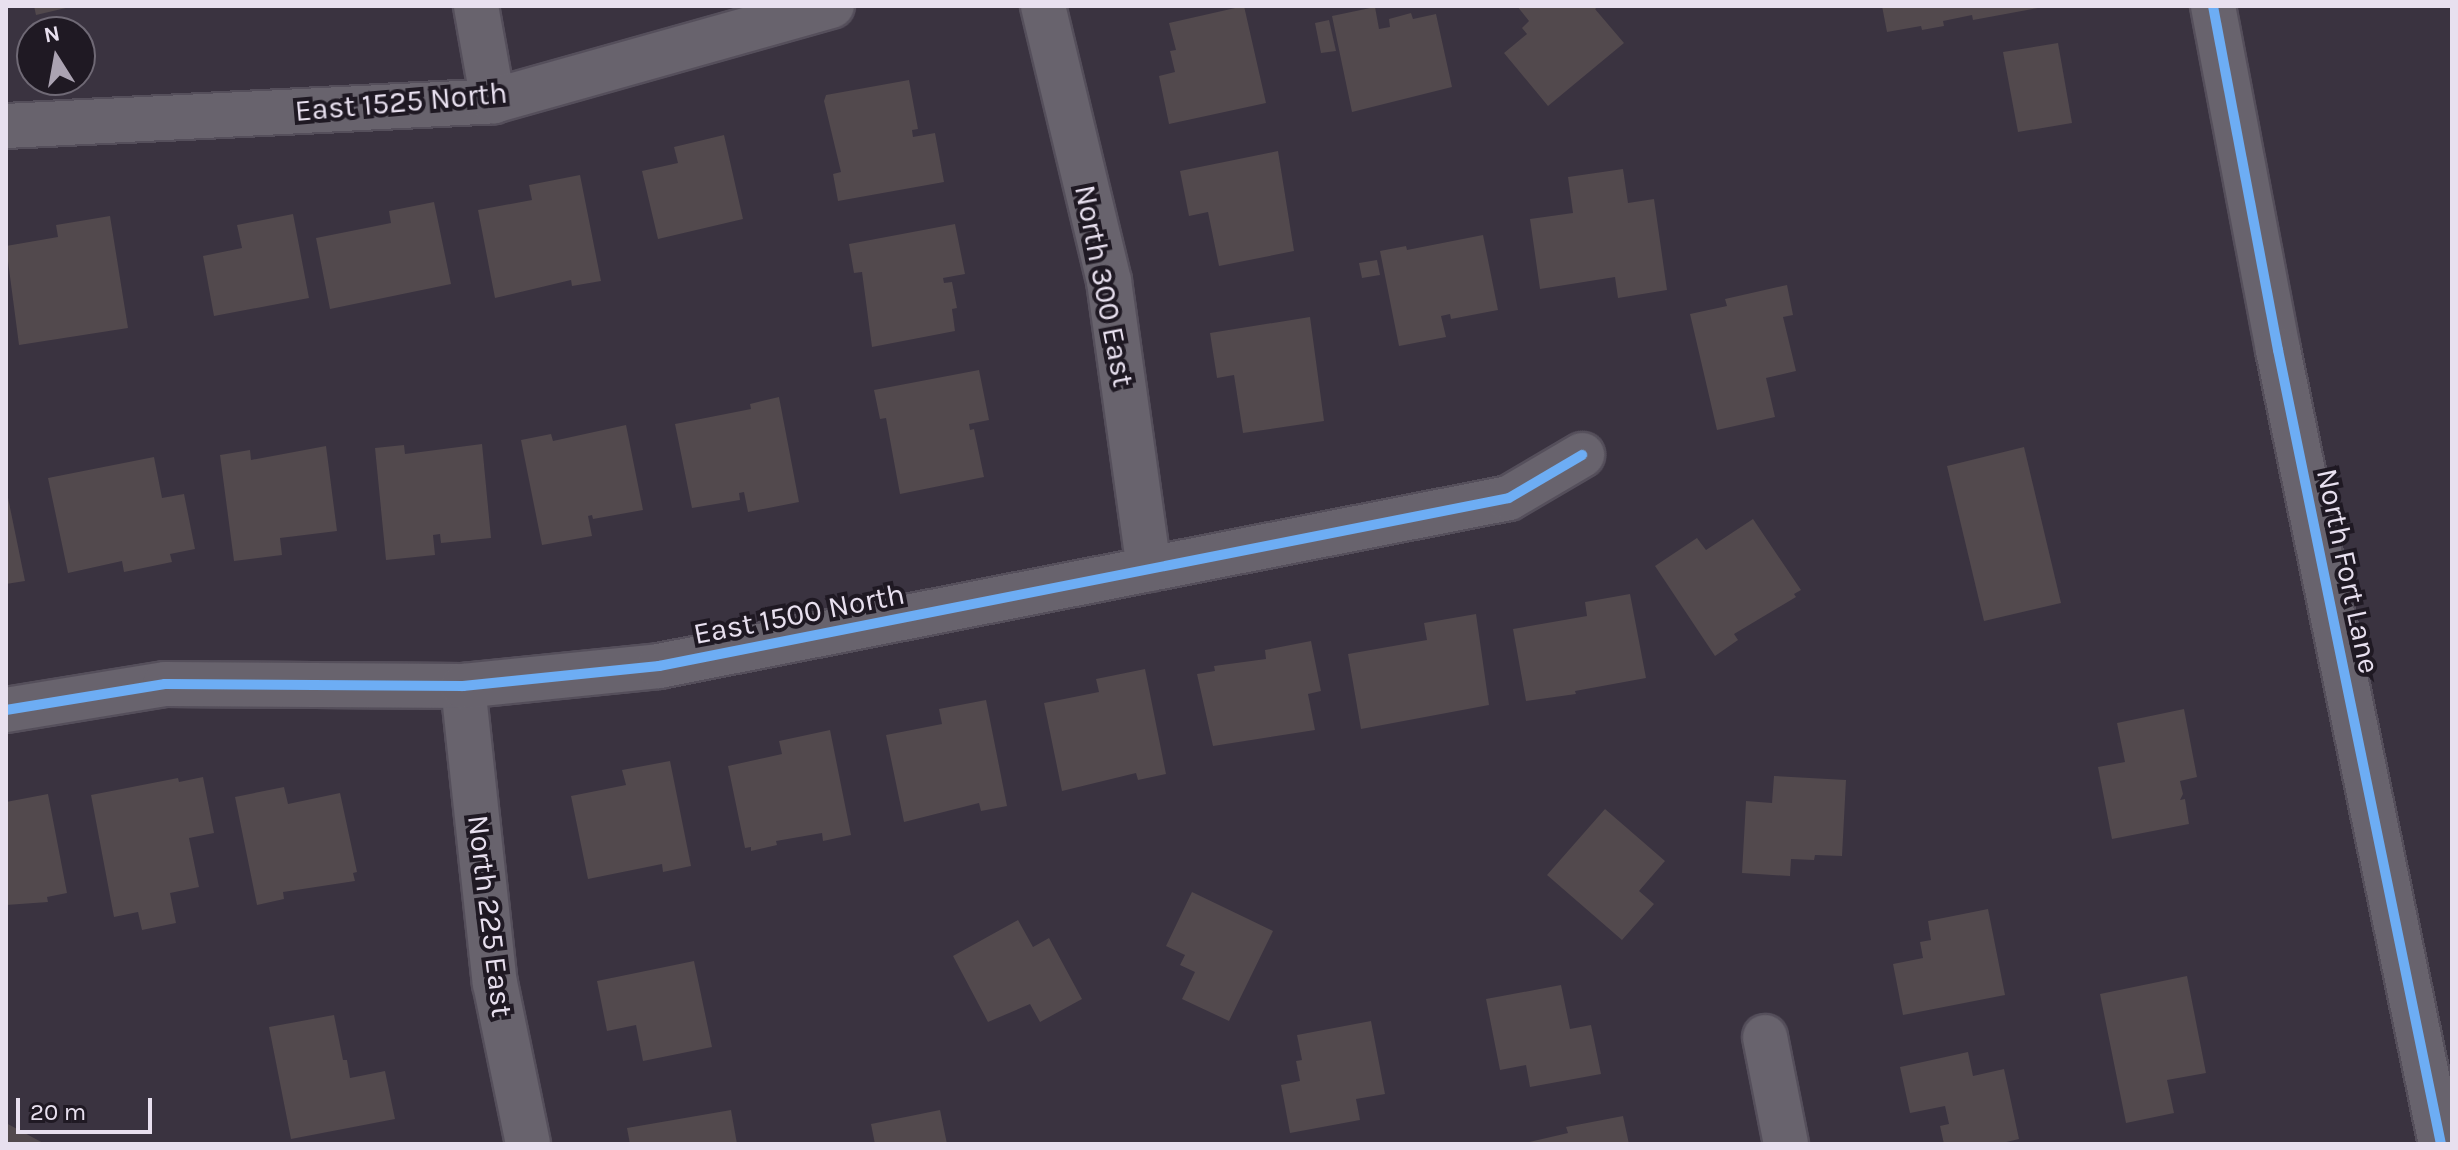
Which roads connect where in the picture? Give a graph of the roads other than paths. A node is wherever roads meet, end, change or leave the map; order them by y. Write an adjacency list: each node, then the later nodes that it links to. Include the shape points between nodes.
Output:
1 (476, 6): 5 (street)
2 (832, 6): 5 (street, East 1525 North)
3 (1043, 6): 8 (street, North 300 East, via 1109,281)
4 (2213, 6): 14 (street, North Fort Lane)
5 (493, 101): 6 (street, East 1525 North)
6 (6, 126)
7 (1582, 455): 8 (street, East 1500 North, via 1509,498)
8 (1149, 569): 9 (street, East 1500 North, via 659,666)
9 (463, 686): 10 (street, East 1500 North, via 165,684); 12 (street, North 225 East, via 495,983)
10 (6, 710)
11 (1765, 1037): 13 (street)
12 (528, 1144)
13 (1786, 1144)
14 (2441, 1144)

